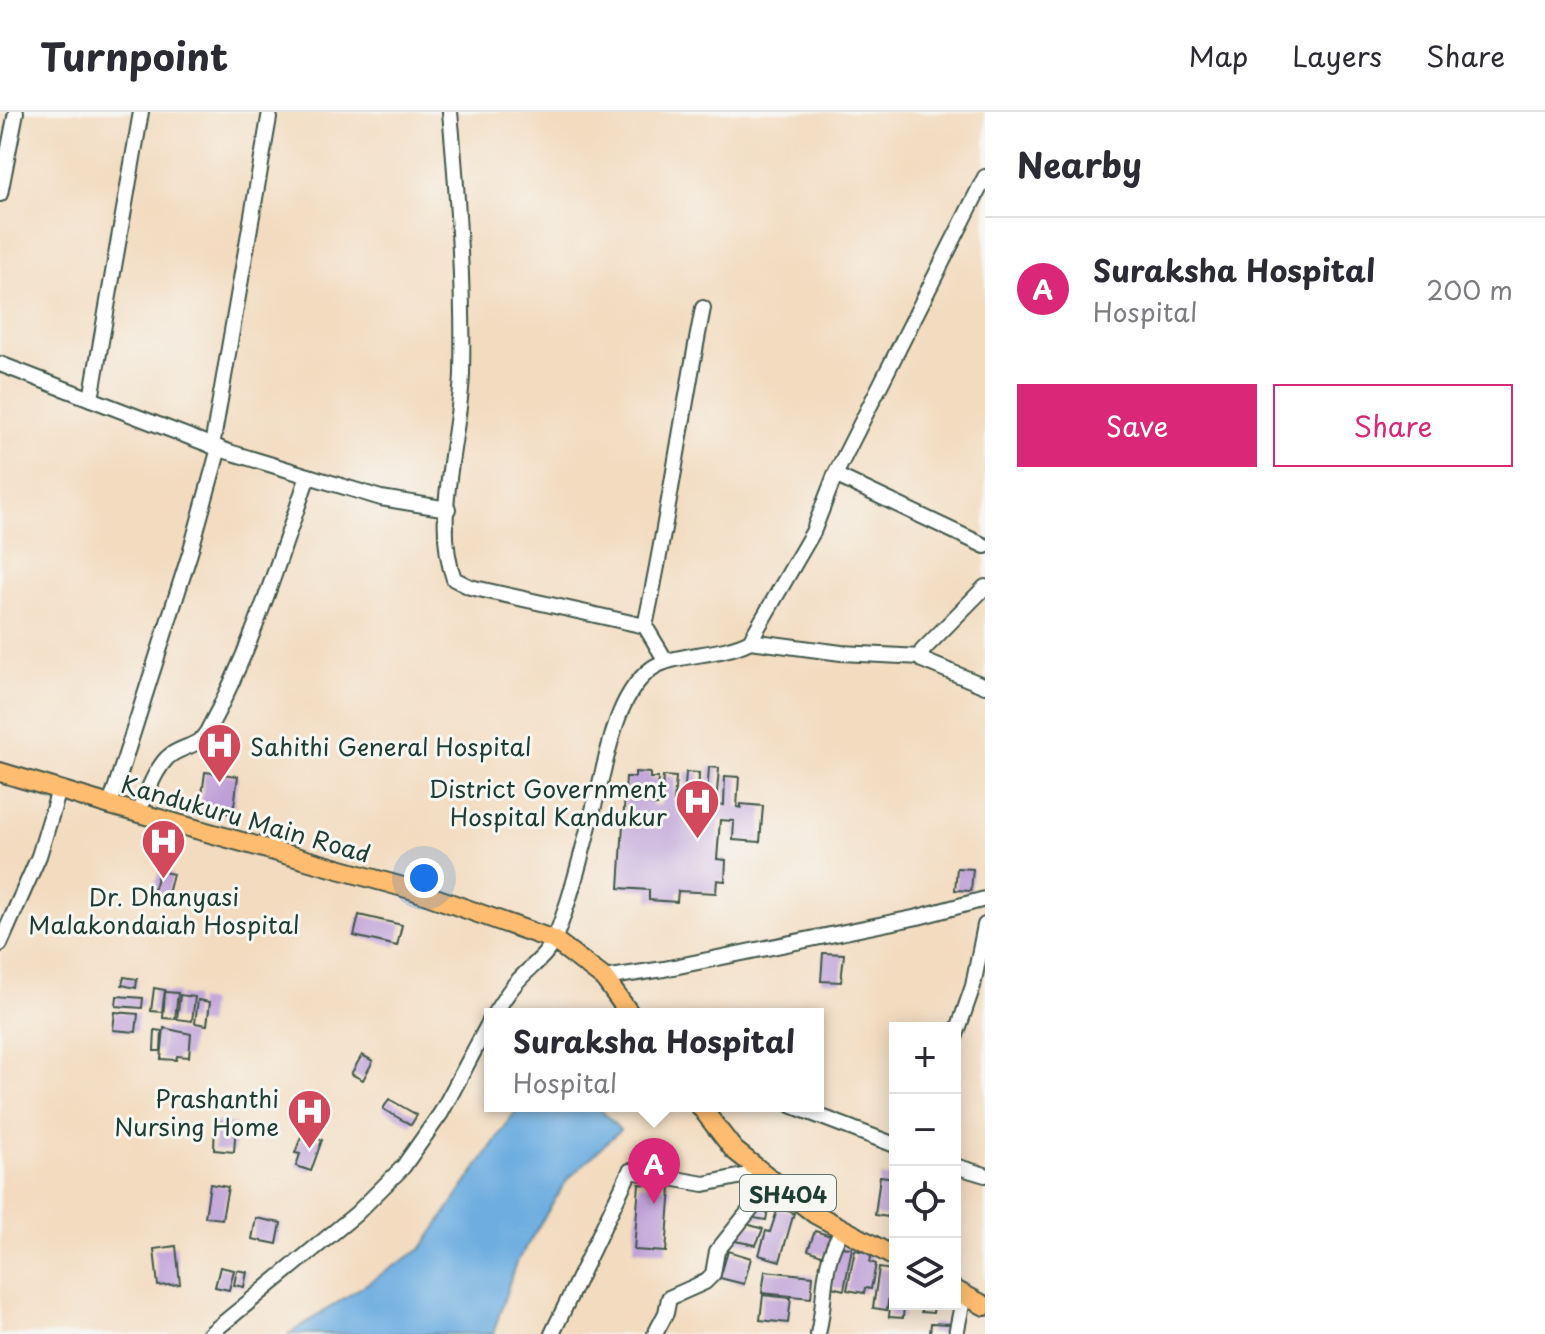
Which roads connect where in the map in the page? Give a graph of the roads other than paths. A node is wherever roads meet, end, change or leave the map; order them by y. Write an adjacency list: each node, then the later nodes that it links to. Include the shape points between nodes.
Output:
1 (16, 112): 6 (street)
2 (141, 112): 9 (street)
3 (270, 112): 10 (street)
4 (450, 112): 13 (street, via 462,377)
5 (985, 177): 11 (street)
6 (0, 194)
7 (703, 308): 16 (street)
8 (0, 364): 9 (street)
9 (91, 399): 10 (street)
10 (215, 447): 12 (street); 23 (street, via 190,553)
11 (835, 475): 14 (street); 17 (street, via 813,532)
12 (308, 476): 13 (street, via 381,498); 24 (street, via 225,699 206,735 176,751 159,769)
13 (448, 509): 16 (street, via 449,566 463,585)
14 (985, 546)
15 (985, 587): 18 (street, via 922,651)
16 (645, 626): 19 (street)
17 (750, 641): 18 (street); 19 (street, via 736,649)
18 (922, 657): 20 (street)
19 (666, 661): 27 (street, via 634,686 615,729)
20 (985, 686)
21 (0, 772): 22 (main road, Kandukuru Main Road)
22 (59, 790): 23 (main road, Kandukuru Main Road); 28 (street, via 39,856)
23 (110, 805): 24 (main road, Kandukuru Main Road)
24 (138, 812): 27 (main road, Kandukuru Main Road, via 410,889)
25 (985, 899): 29 (street, via 918,917)
26 (985, 925): 32 (street)
27 (554, 940): 29 (main road, Kandukuru Main Road); 30 (street)
28 (0, 944)
29 (604, 978): 31 (main road, Kandukuru Main Road)
30 (498, 1008)
31 (626, 1008)
32 (961, 1022)
33 (484, 1032): 45 (street, via 441,1113 403,1167 356,1214)
34 (705, 1112): 39 (main road, SH404, via 734,1150)
35 (809, 1112): 36 (street)
36 (889, 1143)
37 (961, 1168): 38 (street)
38 (985, 1175)
39 (768, 1177): 40 (main road, SH404); 46 (street, via 704,1184 630,1171); 47 (street, via 717,1251 713,1274 669,1298)
40 (843, 1229): 41 (main road, SH404); 48 (street, via 826,1267)
41 (889, 1254)
42 (961, 1293): 43 (main road)
43 (985, 1306)
44 (958, 1310): 49 (street)
45 (210, 1334)
46 (552, 1334)
47 (655, 1334)
48 (818, 1334)
49 (956, 1334)

